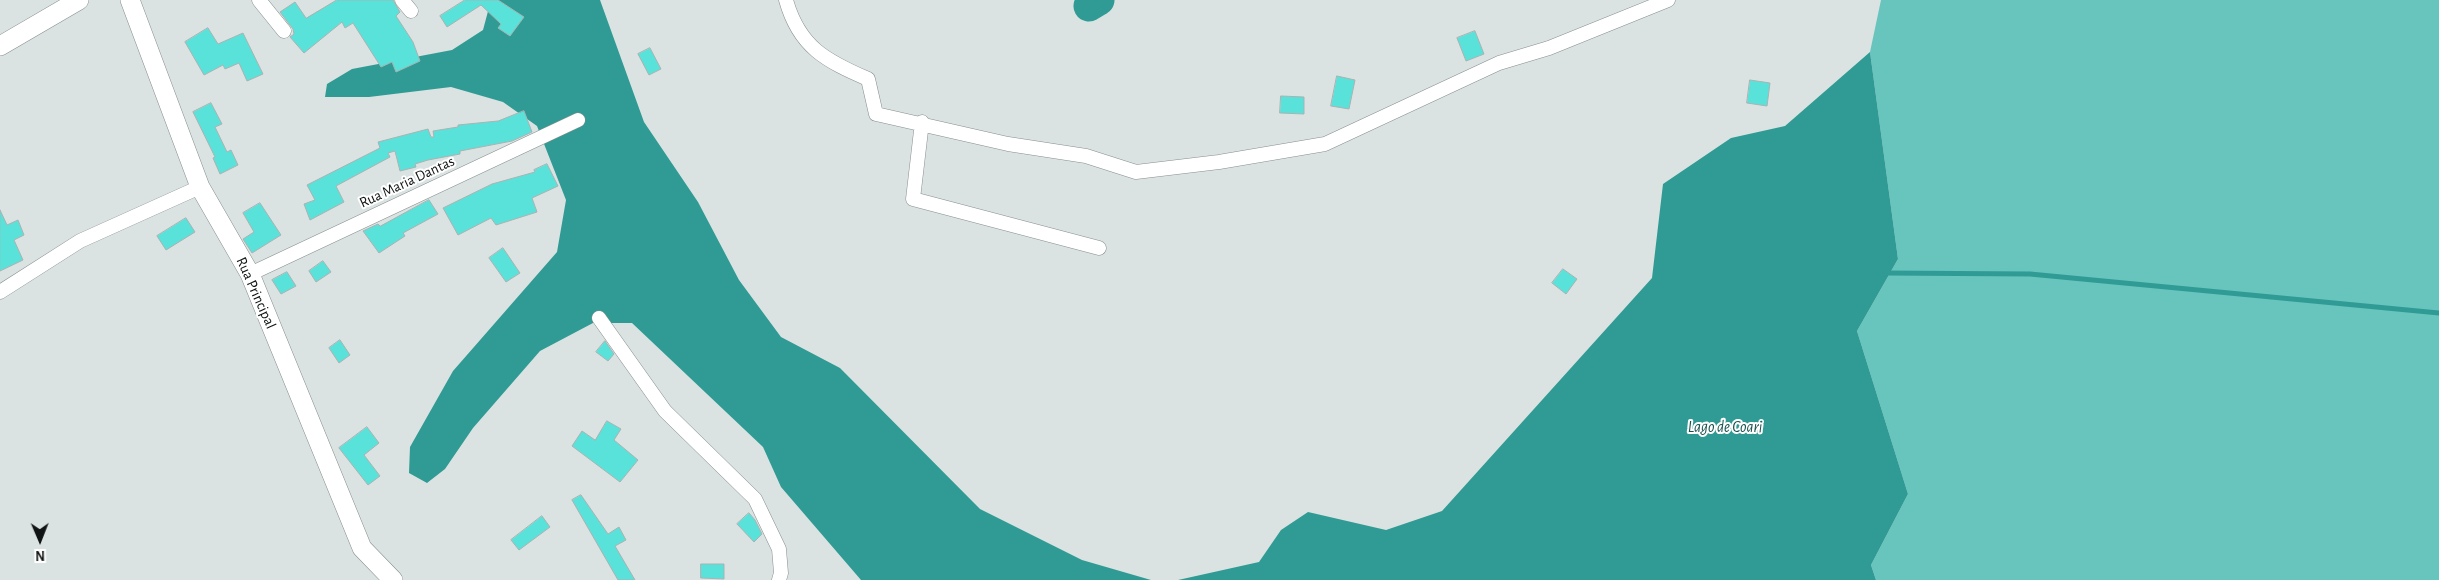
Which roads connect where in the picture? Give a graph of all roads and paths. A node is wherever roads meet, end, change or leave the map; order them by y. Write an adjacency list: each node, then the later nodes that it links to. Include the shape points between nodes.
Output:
1 (130, 0): 10 (street, Rua Principal)
2 (259, 0): 6 (street)
3 (786, 0): 9 (street, via 792,20 809,45 830,61 868,78 876,114)
4 (1668, 0): 9 (street, via 1549,48 1499,63 1325,144 1219,162 1136,172 1086,156 1008,144)
5 (74, 1): 7 (street)
6 (284, 31)
7 (0, 46)
8 (578, 120): 12 (street, Rua Maria Dantas)
9 (922, 122): 11 (street, via 913,199)
10 (200, 187): 12 (street, Rua Principal); 13 (street, via 80,241)
11 (1099, 248)
12 (250, 274): 15 (street, Rua Principal, via 362,548)
13 (0, 292)
14 (599, 318): 16 (street, via 665,411 755,499 779,549 781,573)
15 (393, 580)
16 (778, 580)

